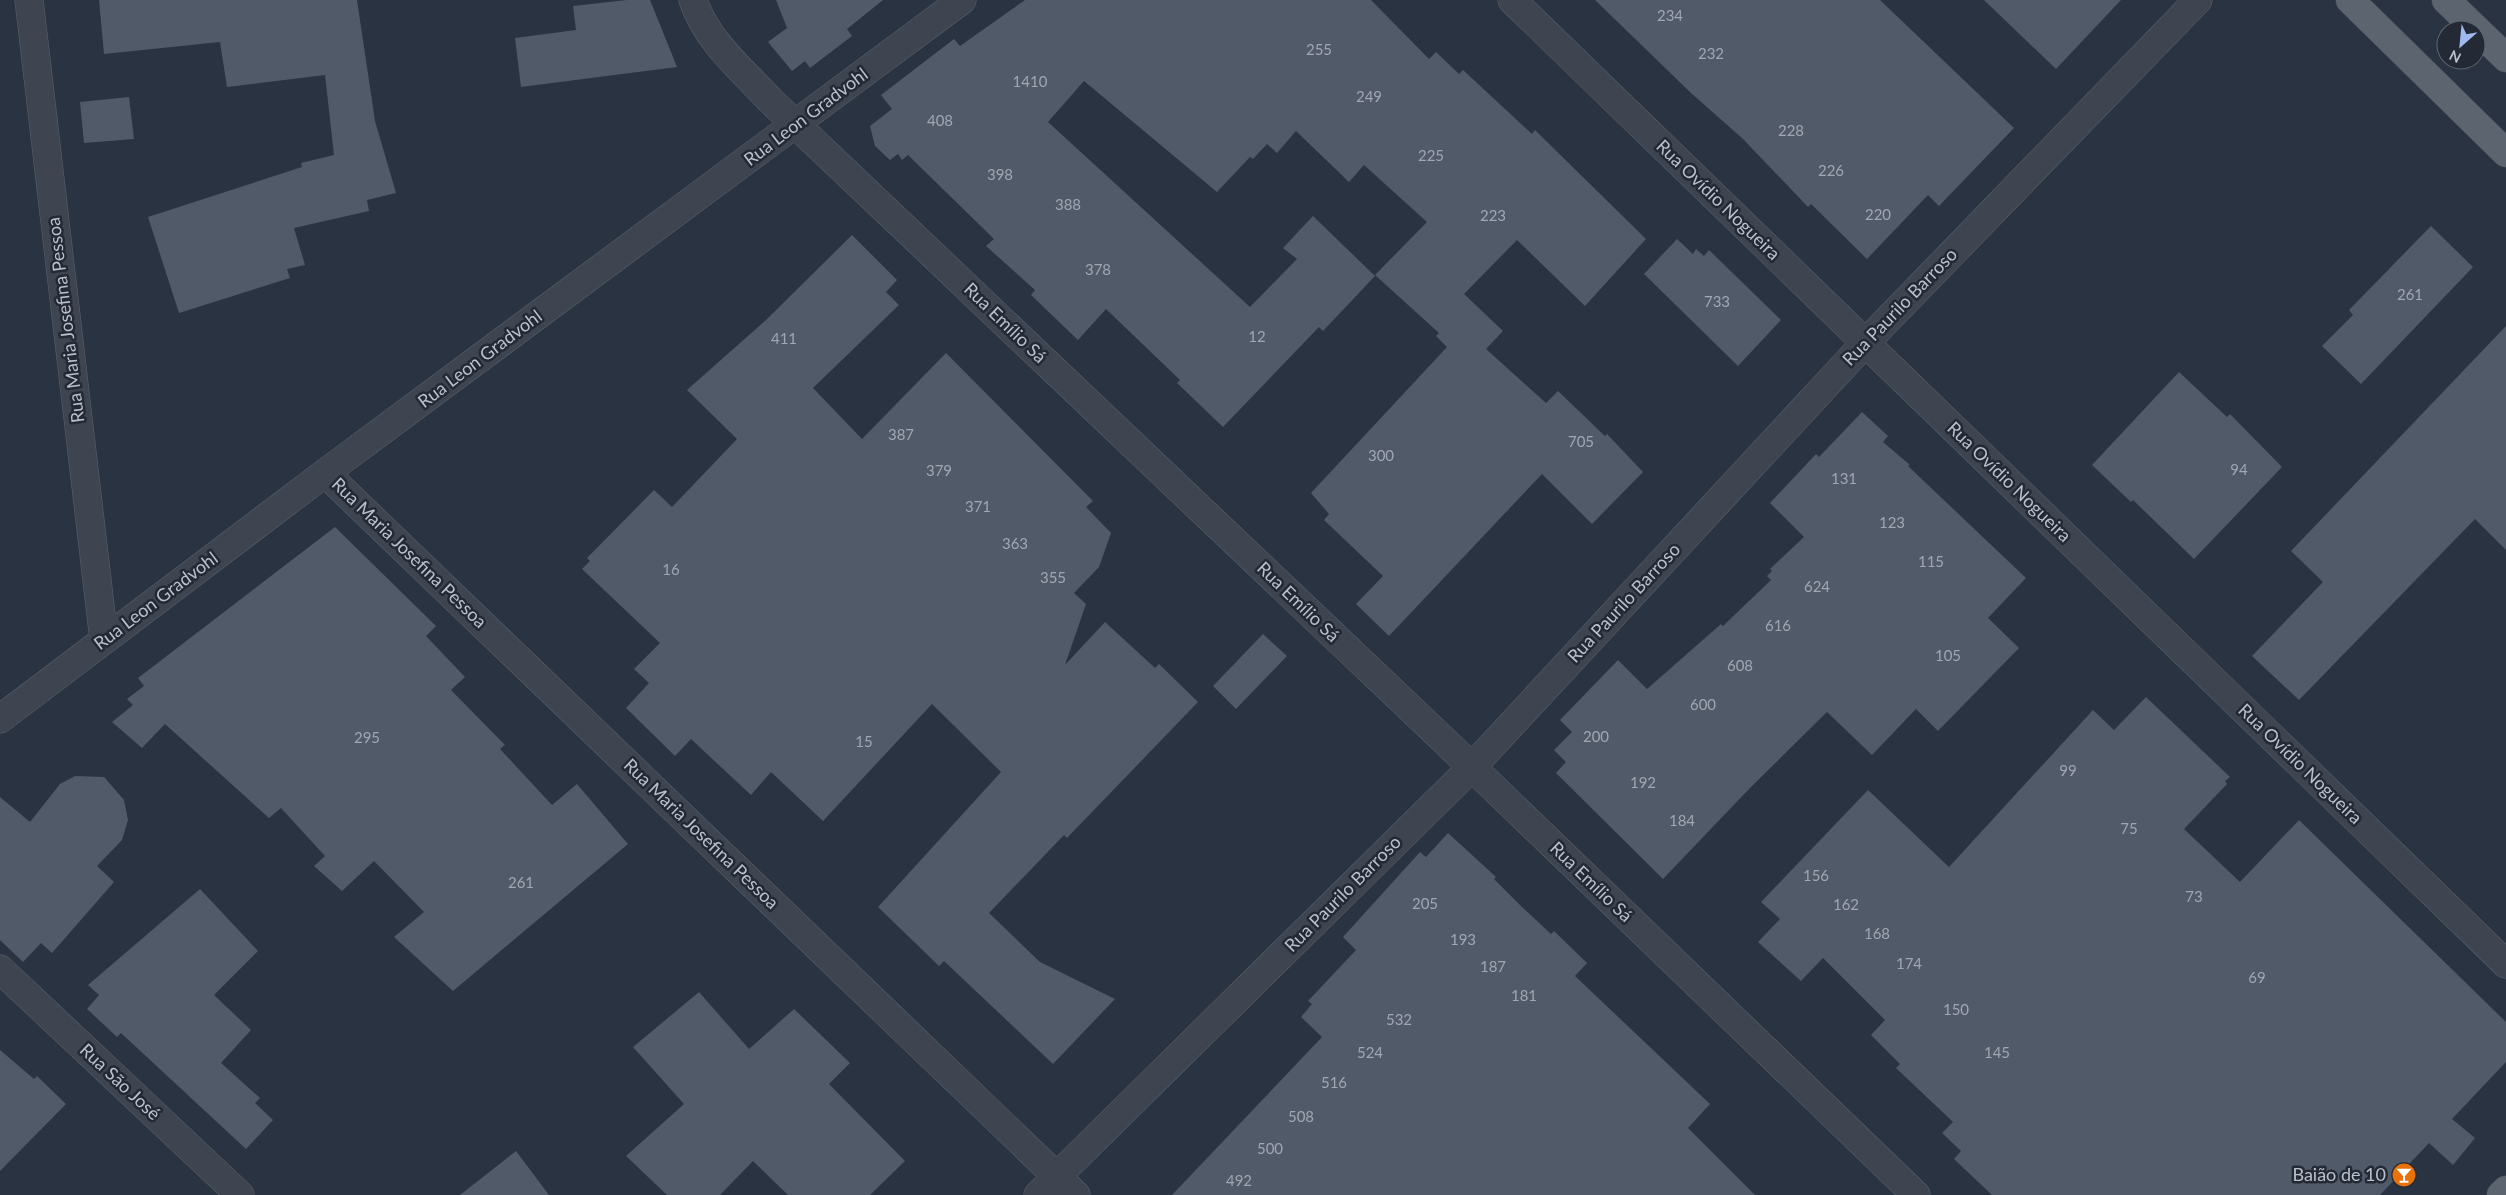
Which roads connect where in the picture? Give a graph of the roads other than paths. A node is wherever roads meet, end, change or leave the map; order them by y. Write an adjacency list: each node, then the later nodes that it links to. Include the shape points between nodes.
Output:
1 (29, 0): 13 (street, Rua Maria Josefina Pessoa)
2 (693, 0): 9 (street, Rua Emílio Sá, via 706,28 722,50)
3 (962, 0): 9 (street, Rua Leon Gradvohl)
4 (1512, 0): 11 (street, Rua Ovídio Nogueira)
5 (2198, 0): 11 (street, Rua Paurilo Barroso)
6 (2350, 0): 10 (main road)
7 (2446, 0): 8 (main road)
8 (2506, 58)
9 (796, 124): 12 (street, Rua Leon Gradvohl); 15 (street, Rua Emílio Sá)
10 (2506, 153)
11 (1866, 342): 15 (street, Rua Paurilo Barroso); 16 (street, Rua Ovídio Nogueira)
12 (325, 473): 13 (street, Rua Leon Gradvohl); 18 (street, Rua Maria Josefina Pessoa)
13 (104, 640): 14 (street, Rua Leon Gradvohl)
14 (0, 719)
15 (1472, 767): 18 (street, Rua Paurilo Barroso); 22 (street, Rua Emílio Sá)
16 (2506, 964)
17 (0, 969): 20 (street, Rua São José)
18 (1047, 1185): 21 (street, Rua Maria Josefina Pessoa)
19 (2506, 1190): 23 (main road)
20 (240, 1195)
21 (1076, 1195)
22 (1916, 1195)
23 (2501, 1195)

